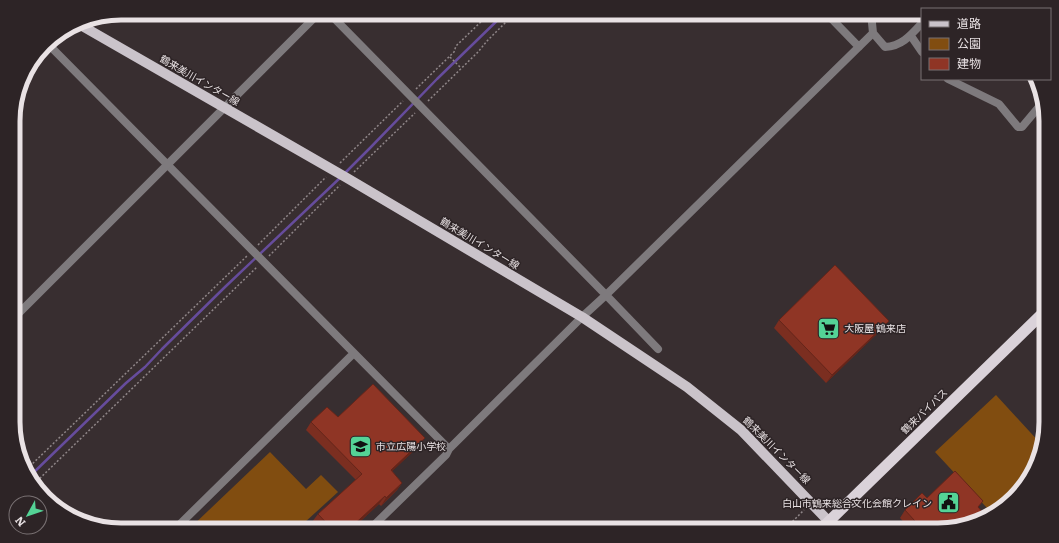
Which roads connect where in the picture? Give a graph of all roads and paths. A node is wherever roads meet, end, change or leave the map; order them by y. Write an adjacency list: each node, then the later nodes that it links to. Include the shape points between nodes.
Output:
1 (312, 20): 18 (street)
2 (336, 20): 17 (street)
3 (483, 20): 14 (path, via 456,46)
4 (508, 20): 15 (path)
5 (833, 20): 12 (street)
6 (872, 20): 9 (street)
7 (921, 24): 10 (street)
8 (84, 27): 18 (main road, 鶴来美川インター線)
9 (873, 33): 10 (street, via 885,47 894,47); 12 (street)
10 (911, 36): 13 (street)
11 (51, 47): 21 (street)
12 (859, 47): 25 (street)
13 (921, 51)
14 (450, 57): 15 (path); 17 (path)
15 (461, 68): 19 (path)
16 (959, 81): 20 (street, via 999,104 1018,127 1022,127)
17 (410, 94): 19 (street); 22 (path)
18 (224, 107): 21 (street); 22 (main road, 鶴来美川インター線)
19 (421, 107): 23 (path); 25 (street)
20 (1038, 108)
21 (168, 164): 24 (street); 26 (street)
22 (334, 171): 23 (main road, 鶴来美川インター線); 24 (path)
23 (347, 178): 24 (path); 27 (main road, 鶴来美川インター線)
24 (258, 256): 30 (street); 32 (path); 33 (path)
25 (606, 295): 27 (street); 29 (street)
26 (20, 312)
27 (582, 317): 31 (street); 34 (main road, 鶴来美川インター線, via 687,387 741,430)
28 (1039, 317): 35 (highway, 鶴来バイパス)
29 (658, 349)
30 (354, 354): 31 (street); 36 (street)
31 (449, 449): 37 (street, via 446,455)
32 (30, 467)
33 (38, 480)
34 (811, 503): 35 (main road, 鶴来美川インター線); 38 (path)
35 (829, 521)
36 (181, 523)
37 (376, 523)
38 (791, 523)

